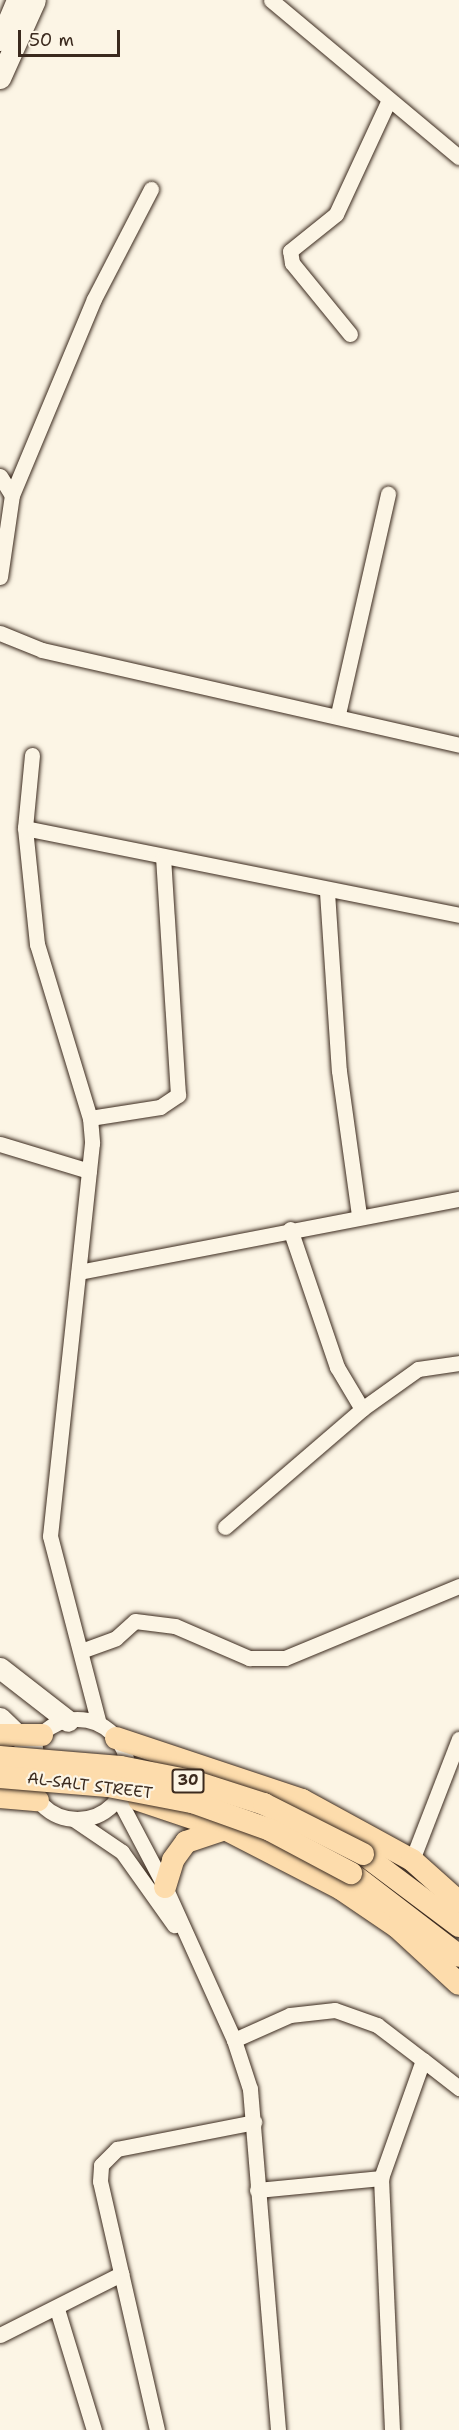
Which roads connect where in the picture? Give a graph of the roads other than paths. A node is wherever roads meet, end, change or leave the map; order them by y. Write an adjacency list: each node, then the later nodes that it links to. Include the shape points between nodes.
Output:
1 (17, 0): 6 (street)
2 (35, 0): 7 (street)
3 (271, 0): 5 (street)
4 (290, 0): 5 (street)
5 (292, 18): 8 (street)
6 (0, 40)
7 (0, 78)
8 (389, 100): 9 (street); 11 (street, via 336,214 290,251 292,263)
9 (459, 157)
10 (151, 189): 14 (street, via 94,299)
11 (350, 334)
12 (0, 476): 14 (street)
13 (388, 494): 17 (street)
14 (12, 495): 15 (street)
15 (0, 577)
16 (0, 633): 17 (street, via 42,650)
17 (338, 714): 18 (street)
18 (459, 745)
19 (32, 755): 20 (street)
20 (24, 828): 21 (street); 24 (street, via 41,960)
21 (163, 858): 22 (street); 24 (street, via 178,1095 159,1107)
22 (327, 892): 23 (street); 28 (street, via 339,1071)
23 (459, 915)
24 (90, 1118): 26 (street)
25 (0, 1144): 26 (street)
26 (89, 1171): 30 (street)
27 (459, 1198): 28 (street)
28 (359, 1216): 29 (street)
29 (290, 1229): 30 (street); 32 (street, via 337,1367)
30 (79, 1272): 35 (street, via 50,1536)
31 (459, 1363): 32 (street, via 418,1369)
32 (362, 1409): 33 (street)
33 (225, 1527)
34 (459, 1586): 35 (street, via 285,1658 249,1658 176,1626 135,1621 117,1638)
35 (81, 1651): 39 (street)
36 (0, 1668): 37 (street)
37 (68, 1720): 39 (street); 41 (street)
38 (5, 1729): 41 (main road)
39 (108, 1731): 44 (street, via 127,1768); 49 (main road, via 302,1800)
40 (459, 1739): 49 (street)
41 (37, 1742): 46 (street, via 28,1772)
42 (0, 1757): 50 (main road, AL-SALT STREET / 30, bridge, via 121,1767 192,1781 264,1804)
43 (0, 1777): 50 (main road, AL-SALT STREET / 30, bridge, via 108,1786 192,1802)
44 (119, 1796): 47 (street, via 103,1812); 48 (main road); 51 (street)
45 (0, 1797): 46 (main road)
46 (38, 1800): 47 (street)
47 (73, 1819): 54 (street, via 122,1852)
48 (225, 1829): 51 (main road, via 186,1842 173,1860); 56 (main road, via 341,1889 397,1927)
49 (412, 1860): 52 (main road)
50 (357, 1863): 53 (main road, AL-SALT STREET / 30); 55 (main road, AL-SALT STREET / 30)
51 (165, 1887): 54 (street)
52 (459, 1902)
53 (459, 1926)
54 (194, 1955): 57 (street)
55 (459, 1956)
56 (459, 1984)
57 (234, 2040): 58 (street, via 290,2015 335,2010 377,2025); 60 (street)
58 (423, 2060): 59 (street); 61 (street)
59 (459, 2088)
60 (254, 2122): 62 (street); 63 (street, via 106,2156 100,2181)
61 (381, 2178): 62 (street); 69 (street)
62 (257, 2190): 68 (street)
63 (121, 2274): 64 (street); 67 (street)
64 (57, 2309): 65 (street); 66 (street)
65 (0, 2335)
66 (94, 2430)
67 (158, 2430)
68 (278, 2430)
69 (392, 2430)

